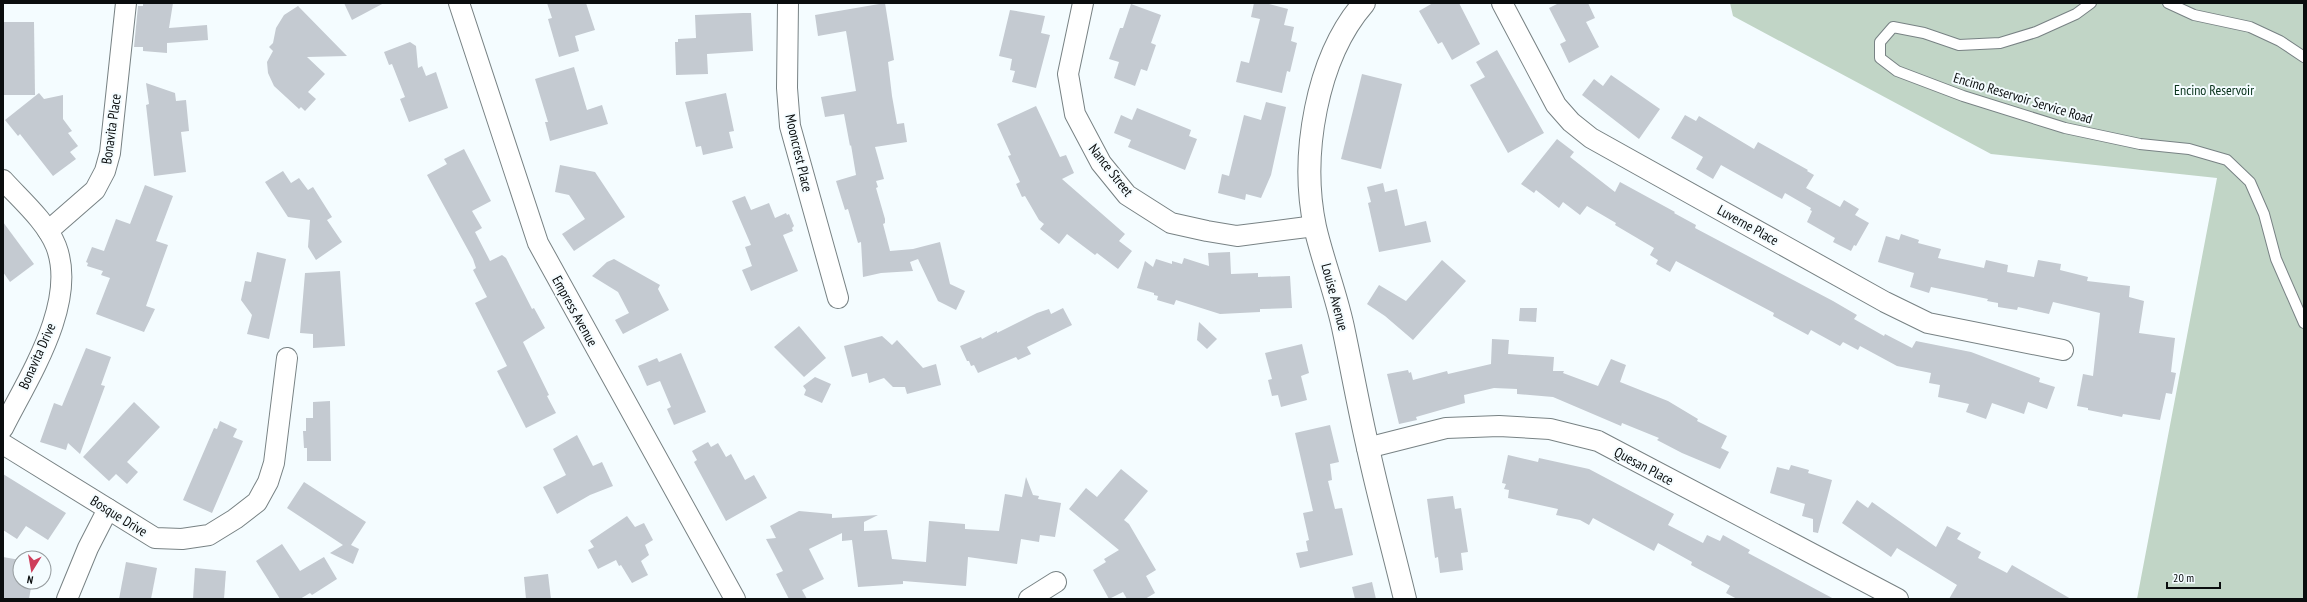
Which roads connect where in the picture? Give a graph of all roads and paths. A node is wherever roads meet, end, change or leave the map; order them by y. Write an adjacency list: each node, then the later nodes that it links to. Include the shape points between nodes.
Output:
1 (126, 3): 12 (street, Bonavita Place, via 110,153 105,171 95,190)
2 (459, 3): 23 (street, Empress Avenue, via 538,243)
3 (788, 3): 13 (street, Mooncrest Place, via 787,88 790,126)
4 (1083, 3): 11 (street, Nance Street, via 1068,74 1075,114 1101,162 1127,195 1172,223 1237,236)
5 (1364, 3): 11 (street, Louise Avenue, via 1350,19 1330,58 1315,118 1310,152 1310,190)
6 (1502, 3): 15 (street, Luverne Place, via 1556,105 1571,122 1591,138 1885,302 1928,322)
7 (2091, 3): 14 (lane, Encino Reservoir Service Road, via 2076,14 2056,23 2000,43 1959,45 1924,33 1893,27 1880,42 1880,58 1897,71 1963,96 2065,128 2140,144 2189,149 2226,160 2250,182 2264,214 2276,259)
8 (2168, 3): 9 (lane, via 2194,15 2250,27 2280,41)
9 (2304, 57)
10 (3, 180): 12 (street, Bonavita Drive)
11 (1315, 226): 19 (street, Louise Avenue, via 1344,330)
12 (48, 231): 17 (street, Bonavita Drive, via 56,246 60,263 57,307 49,337)
13 (838, 298)
14 (2304, 323)
15 (2063, 350)
16 (287, 358): 20 (street, Bosque Drive, via 274,463 268,482 257,502 209,535 182,539 155,538)
17 (3, 428)
18 (3, 444): 20 (street, Bosque Drive)
19 (1368, 448): 25 (street, Louise Avenue); 26 (street, Quesan Place, via 1446,428 1484,427 1550,429 1598,442)
20 (108, 509): 22 (street)
21 (1056, 582): 24 (street)
22 (66, 599)
23 (735, 599)
24 (1029, 599)
25 (1405, 599)
26 (1898, 599)

